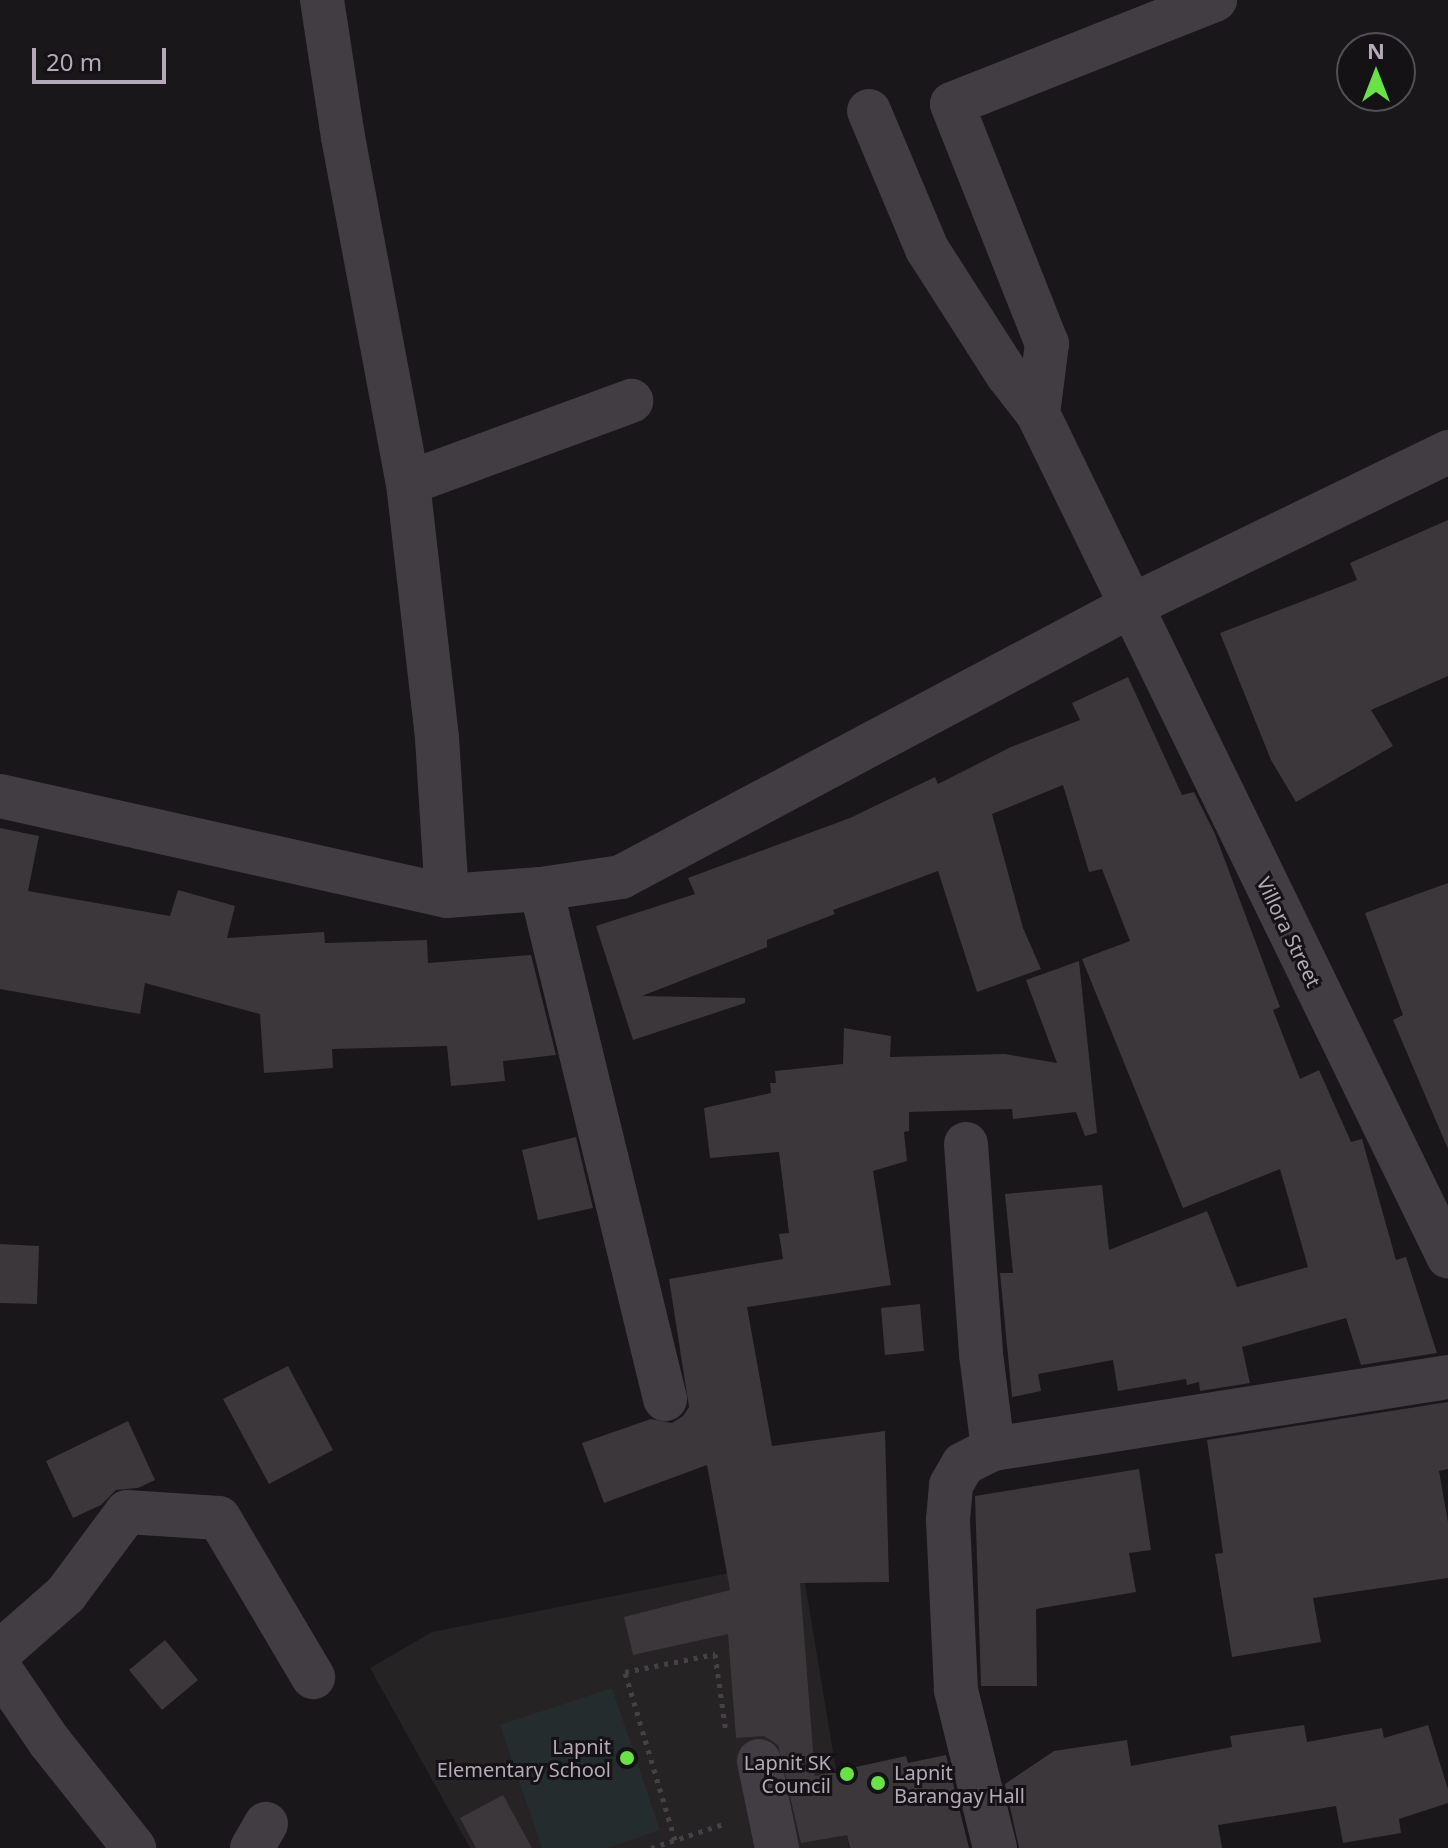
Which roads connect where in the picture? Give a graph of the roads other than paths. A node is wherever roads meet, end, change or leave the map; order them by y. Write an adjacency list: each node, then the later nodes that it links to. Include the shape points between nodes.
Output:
1 (322, 0): 7 (street)
2 (1215, 0): 5 (street, via 952,104 1047,344)
3 (869, 111): 5 (street, Villora Street, via 927,249)
4 (631, 401): 7 (street)
5 (1038, 414): 8 (street, Villora Street)
6 (1448, 452): 8 (street)
7 (408, 483): 11 (street, via 437,738)
8 (1129, 607): 10 (street, via 621,877); 13 (street, Villora Street)
9 (0, 796): 11 (street)
10 (541, 889): 11 (street); 15 (street)
11 (447, 896)
12 (966, 1144): 16 (street)
13 (1448, 1256)
14 (1448, 1377): 16 (street)
15 (665, 1399)
16 (993, 1449): 23 (street, via 963,1464 951,1485 948,1520 956,1690)
17 (0, 1652): 19 (street, via 66,1594 127,1512 219,1518)
18 (0, 1669): 22 (street)
19 (313, 1677)
20 (759, 1761): 21 (street)
21 (774, 1828)
22 (134, 1848)
23 (995, 1848)

